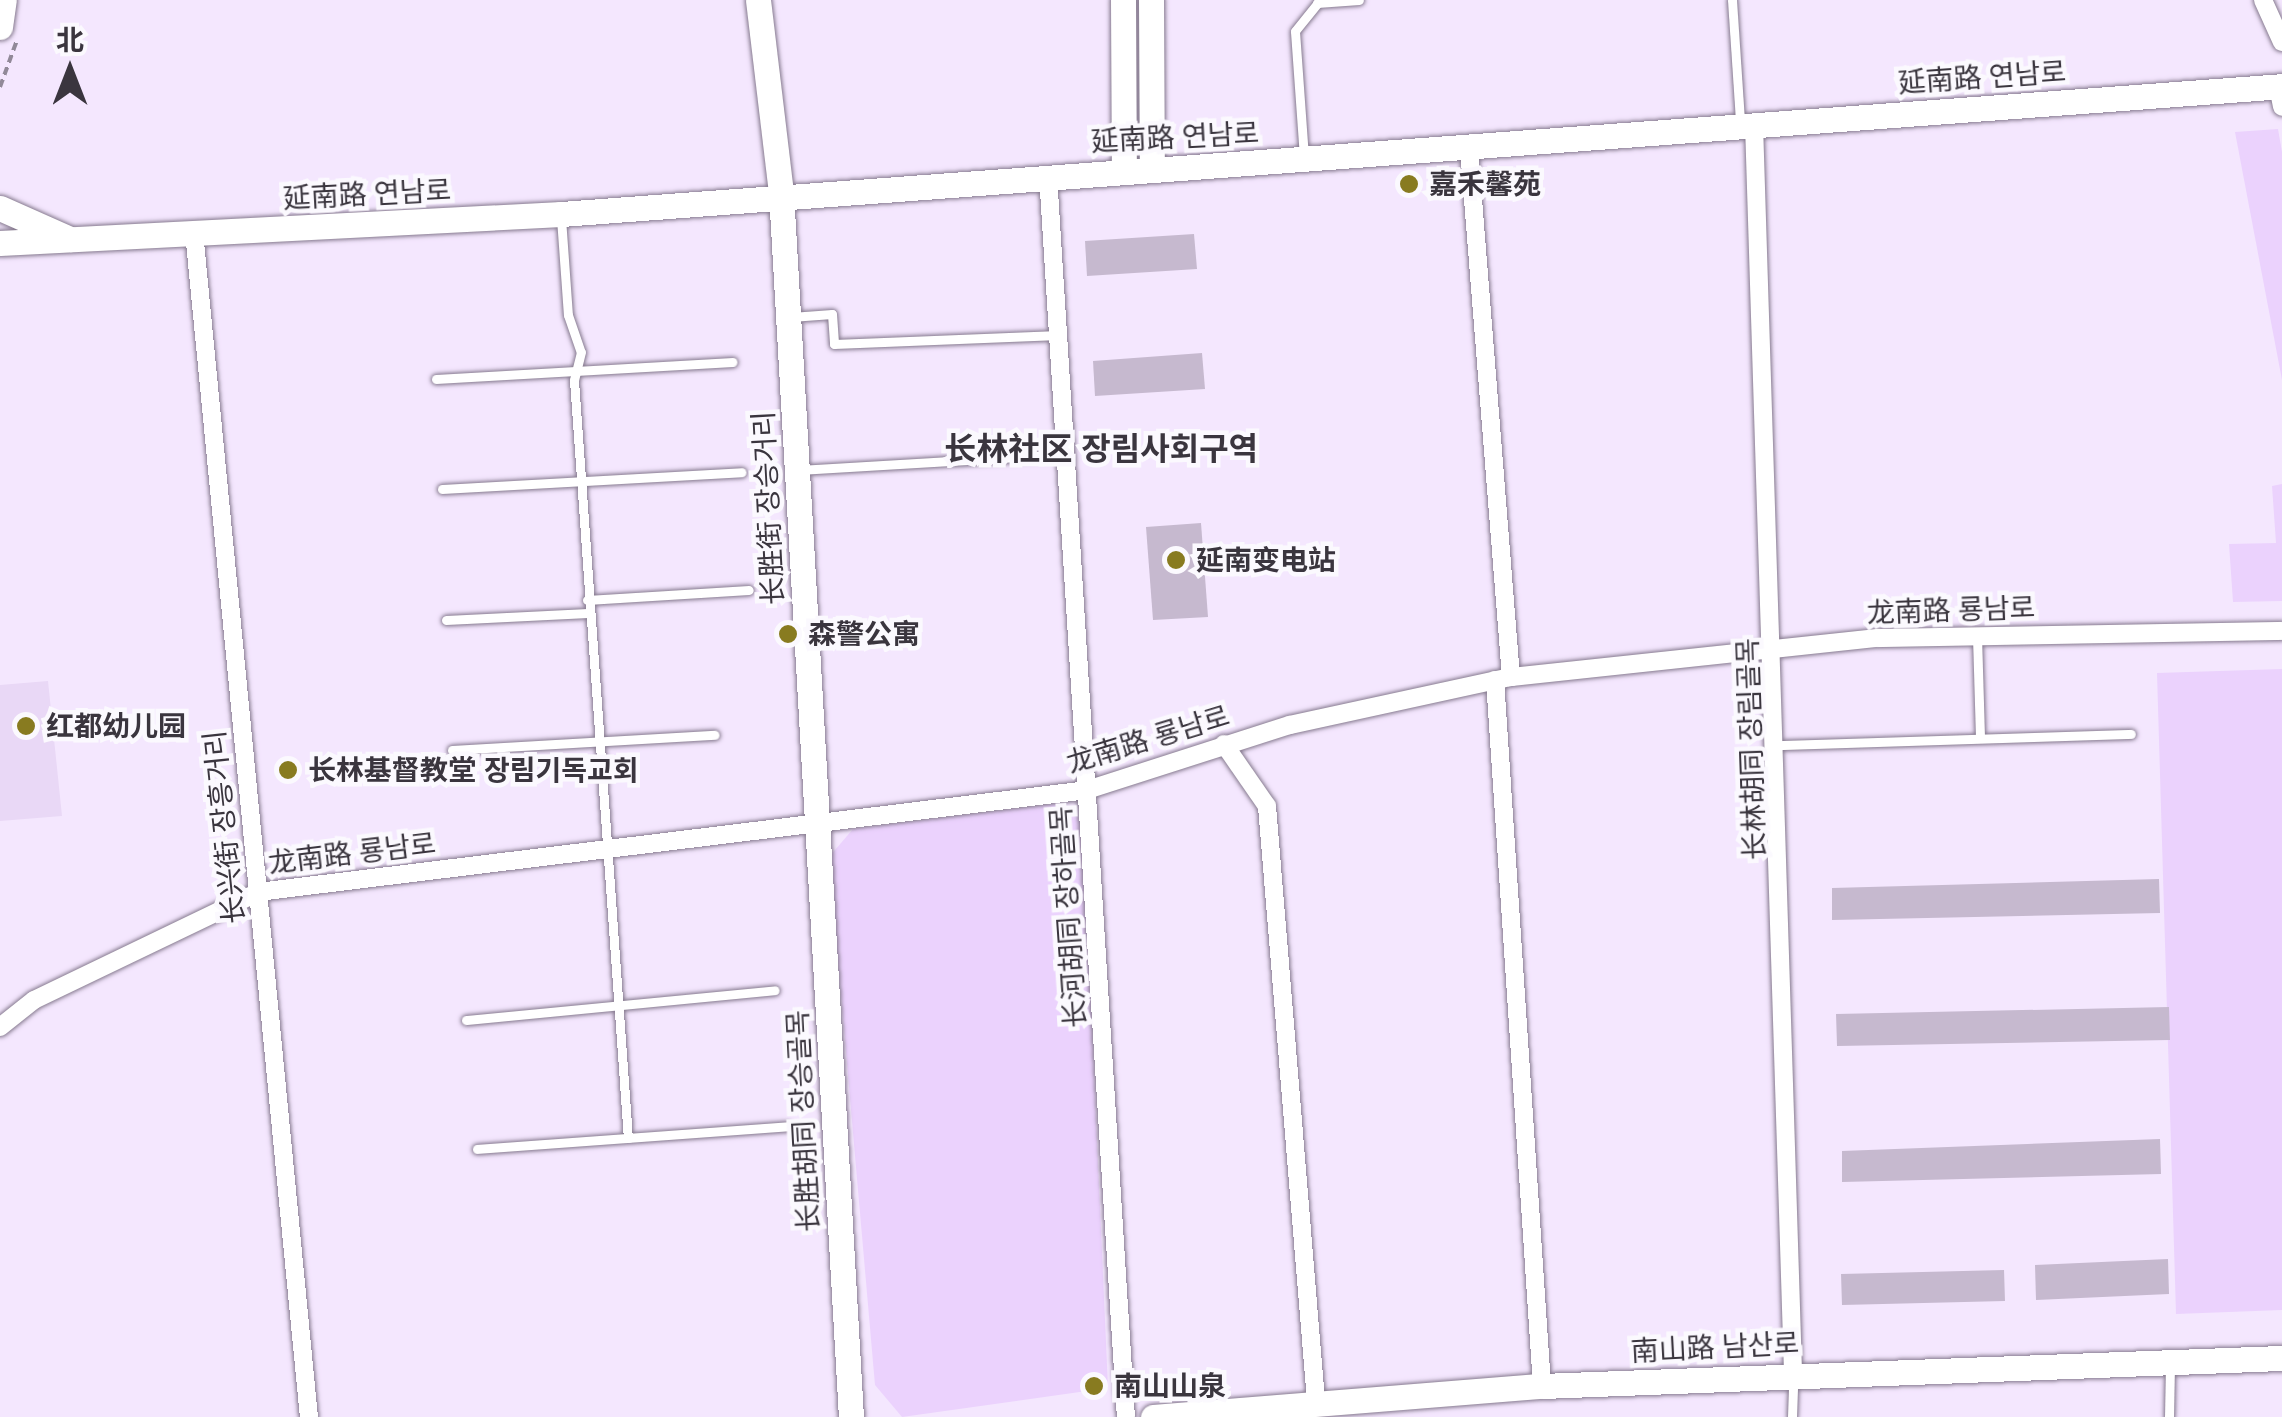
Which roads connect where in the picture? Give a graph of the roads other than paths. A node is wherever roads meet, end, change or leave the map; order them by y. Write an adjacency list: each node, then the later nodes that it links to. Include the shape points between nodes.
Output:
1 (4, 0): 9 (main road)
2 (758, 0): 18 (main road, 长胜街 장승거리)
3 (1123, 0): 16 (main road)
4 (1151, 0): 15 (main road)
5 (1359, 0): 8 (lane)
6 (1732, 0): 12 (lane)
7 (2262, 0): 10 (street)
8 (1318, 1): 14 (lane, via 1296,31)
9 (0, 27)
10 (2282, 42)
11 (2281, 93): 12 (main road, 延南路 연남로)
12 (1747, 124): 13 (main road, 延南路 연남로); 40 (street, 长林胡同 장림골목)
13 (1469, 149): 14 (main road, 延南路 연남로); 41 (street)
14 (1304, 160): 15 (main road, 延南路 연남로)
15 (1152, 170): 16 (main road, 延南路 연남로)
16 (1124, 171): 17 (main road, 延南路 연남로)
17 (1048, 175): 18 (main road, 延南路 연남로); 25 (street, 长河胡同 장하골목)
18 (781, 192): 20 (main road, 延南路 연남로); 24 (main road, 长胜街 장승거리)
19 (0, 208): 22 (main road)
20 (561, 214): 21 (main road, 延南路 연남로); 27 (lane, via 568,315 581,352)
21 (194, 232): 22 (main road, 延南路 연남로); 52 (street, 长兴街 장흥거리)
22 (70, 239): 23 (main road, 延南路 연남로)
23 (0, 243)
24 (788, 317): 25 (lane, via 832,314 834,344); 30 (main road, 长胜街 장승거리)
25 (1059, 335): 29 (street, 长河胡同 장하골목)
26 (732, 362): 27 (lane)
27 (574, 371): 28 (lane); 32 (lane)
28 (436, 380)
29 (1069, 454): 30 (lane); 49 (street, 长河胡同 장하골목)
30 (796, 470): 50 (main road, 长胜街 장승거리)
31 (742, 472): 32 (lane)
32 (580, 481): 33 (lane); 35 (lane)
33 (442, 489)
34 (749, 590): 35 (lane)
35 (587, 600): 36 (lane)
36 (588, 614): 37 (lane); 45 (lane)
37 (446, 620)
38 (2282, 631): 39 (street, 龙南路 룡남로)
39 (1978, 636): 40 (street, 龙南路 룡남로); 44 (lane)
40 (1775, 650): 41 (street, 龙南路 룡남로); 47 (street, 长林胡同 장림골목)
41 (1503, 678): 46 (street, 龙南路 룡남로); 63 (street)
42 (2131, 734): 44 (lane)
43 (715, 736): 45 (lane)
44 (1980, 738): 47 (lane)
45 (596, 742): 48 (lane); 51 (lane)
46 (1224, 744): 49 (street, 龙南路 룡남로); 64 (street, via 1267,806)
47 (1780, 745): 62 (street, 长林胡同 장림골목)
48 (452, 750)
49 (1087, 790): 50 (street, 龙南路 룡남로); 67 (street, 长河胡同 장하골목)
50 (815, 821): 51 (street, 龙南路 룡남로); 66 (main road, 长胜胡同 장승골목)
51 (612, 851): 52 (street, 龙南路 룡남로); 54 (lane)
52 (258, 892): 56 (street, 龙南路 룡남로, via 34,1000); 65 (street, 长兴街 장흥거리)
53 (775, 990): 54 (lane)
54 (616, 1005): 55 (lane); 58 (lane)
55 (466, 1020)
56 (0, 1026)
57 (787, 1126): 58 (lane)
58 (628, 1138): 59 (lane)
59 (477, 1149)
60 (2282, 1358): 61 (main road, 南山路 남산로)
61 (2170, 1363): 62 (main road, 南山路 남산로); 70 (lane)
62 (1793, 1373): 63 (main road, 南山路 남산로); 69 (lane)
63 (1542, 1386): 64 (main road, 南山路 남산로)
64 (1317, 1409): 68 (main road, 南山路 남산로)
65 (309, 1417)
66 (851, 1417)
67 (1126, 1417)
68 (1153, 1417)
69 (1792, 1417)
70 (2169, 1417)

